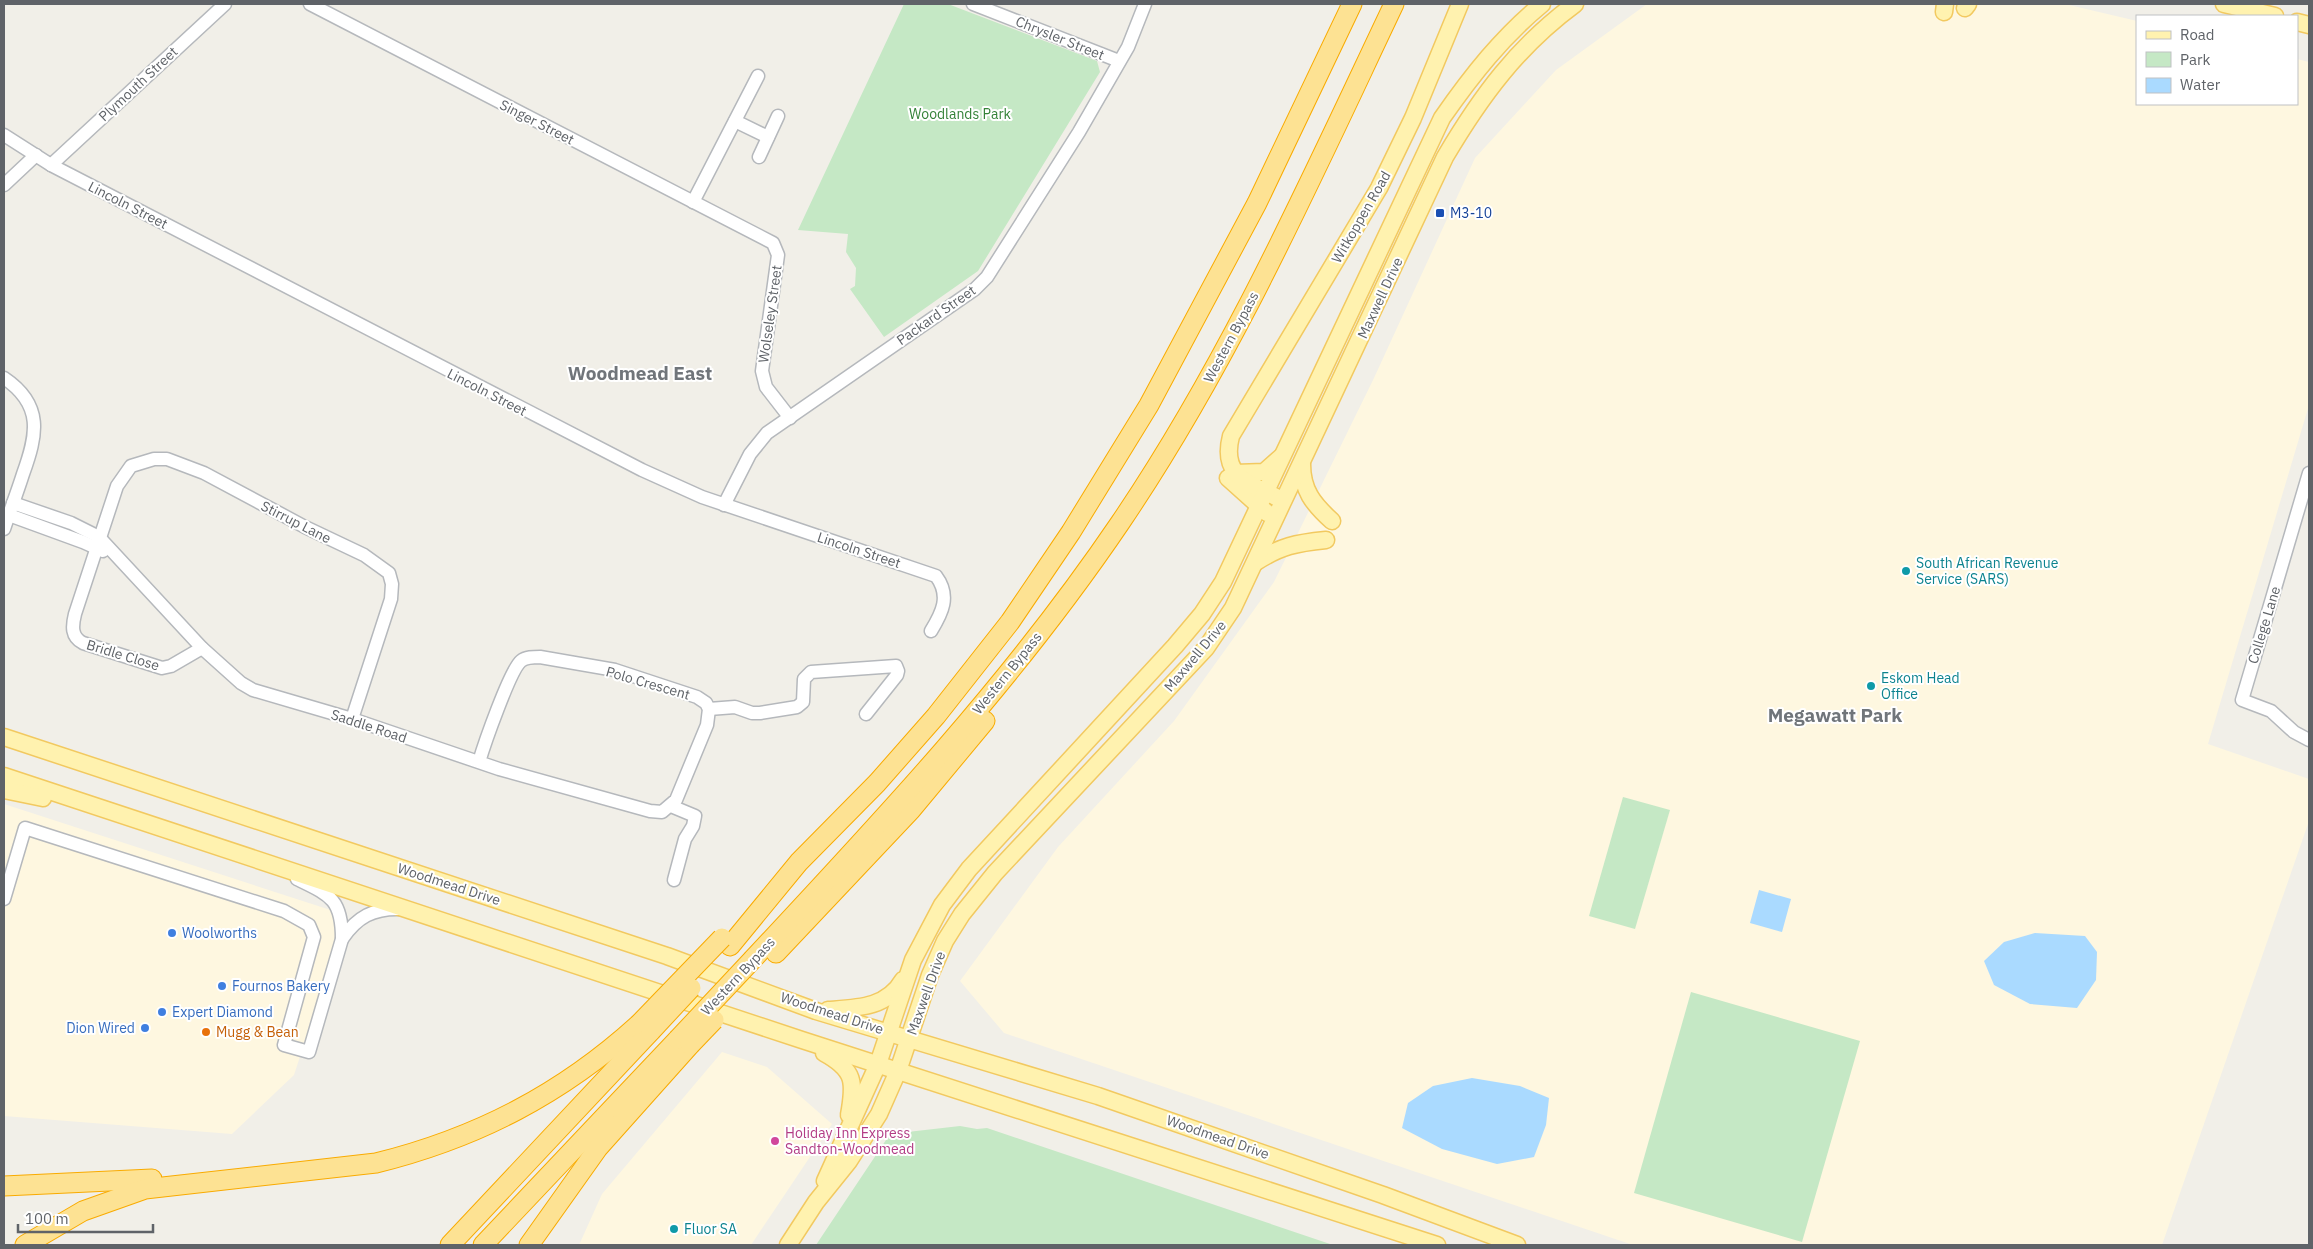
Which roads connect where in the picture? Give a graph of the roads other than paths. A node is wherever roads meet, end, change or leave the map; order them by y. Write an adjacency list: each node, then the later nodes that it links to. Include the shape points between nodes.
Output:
1 (225, 4): 20 (street, Plymouth Street)
2 (310, 4): 22 (street, Singer Street)
3 (973, 4): 12 (street, Chrysler Street)
4 (1145, 4): 12 (street, Packard Street)
5 (1352, 4): 65 (highway, Western Bypass, bridge, via 1257,203 1149,405 1071,532 1010,622 936,716 877,783)
6 (1394, 4): 69 (highway, Western Bypass, bridge, via 1224,353 1155,468 1076,587 908,794 758,964)
7 (1460, 4): 28 (main road, Witkoppen Road, via 1386,176)
8 (1542, 4): 24 (main road, Maxwell Drive, via 1489,54 1442,118)
9 (1575, 4): 25 (main road, Maxwell Drive, via 1550,22 1489,88 1445,157)
10 (2224, 4): 11 (main road)
11 (2272, 15)
12 (1119, 61): 27 (street, Packard Street, via 987,277 975,289)
13 (758, 76): 15 (street)
14 (778, 116): 17 (street)
15 (735, 121): 17 (street); 22 (street)
16 (4, 135): 18 (street, Lincoln Street)
17 (768, 137): 19 (street)
18 (36, 155): 20 (street, Lincoln Street); 21 (street)
19 (759, 157)
20 (51, 165): 35 (street, Lincoln Street, via 617,458)
21 (4, 185)
22 (693, 202): 23 (street, Singer Street)
23 (764, 239): 27 (street, Wolseley Street, via 775,246 778,255 762,355 763,378 771,395)
24 (1384, 239): 25 (main road); 29 (main road, Maxwell Drive)
25 (1403, 249): 30 (main road, Maxwell Drive)
26 (4, 378): 37 (street, via 17,388 30,406 35,427 29,457)
27 (790, 418): 35 (street, Packard Street, via 760,440)
28 (1240, 420): 31 (main road, Witkoppen Road, via 1231,436 1229,448 1229,462); 36 (main road, Witkoppen Road, via 1224,435 1218,460 1227,478)
29 (1286, 451): 31 (main road, via 1266,471); 33 (main road, Maxwell Drive)
30 (1302, 462): 34 (main road, Maxwell Drive); 39 (main road, via 1302,477 1310,498)
31 (1235, 473): 33 (main road)
32 (2309, 473): 50 (street, College Lane, via 2242,700 2271,711 2294,732)
33 (1267, 493): 34 (main road); 36 (main road, Maxwell Drive)
34 (1284, 501): 38 (main road, Maxwell Drive)
35 (724, 505): 44 (street, Lincoln Street, via 936,576 944,591 945,604)
36 (1259, 508): 38 (main road, Witkoppen Road); 63 (main road, Maxwell Drive, via 1224,582 1202,614 1149,677 965,875 935,917)
37 (11, 509): 40 (street); 42 (street, Saddle Road, via 71,523)
38 (1275, 519): 43 (main road, Maxwell Drive)
39 (1332, 521)
40 (4, 529)
41 (1326, 540): 43 (main road, via 1281,547)
42 (97, 542): 45 (street, Saddle Road, via 110,546 118,560); 45 (street, Bridle Close, via 73,620 76,638 156,668 171,666); 48 (street, Stirrup Lane, via 122,476 140,462 167,459 204,474 386,569 392,584 391,599)
43 (1255, 563): 67 (main road, Maxwell Drive, via 1233,608 1206,648 995,872 962,914 945,941 930,975)
44 (931, 631)
45 (202, 648): 48 (street, Saddle Road, via 253,690)
46 (709, 709): 47 (street, via 735,707 755,713 796,707 803,702 804,679 810,672 896,666 897,675); 51 (street, Polo Crescent, via 700,698 615,670 540,657 528,658 515,668); 54 (street, via 707,725)
47 (866, 714)
48 (352, 719): 51 (street, Saddle Road)
49 (4, 737): 64 (main road, Woodmead Drive, via 667,956)
50 (2309, 740)
51 (480, 762): 54 (street, Saddle Road, via 650,812)
52 (4, 776): 55 (main road)
53 (4, 790): 55 (main road)
54 (668, 808): 59 (street, via 695,816)
55 (118, 814): 57 (main road)
56 (17, 855): 58 (street); 60 (street); 62 (street, via 25,828 252,900 302,920 311,928 314,944 284,1046 309,1052)
57 (264, 863): 61 (main road); 62 (street, via 335,900 340,909)
58 (4, 868)
59 (674, 880)
60 (4, 899)
61 (410, 910): 62 (street, via 392,909 358,919); 68 (main road)
62 (342, 939)
63 (913, 960): 64 (main road, via 898,987 880,1002); 66 (main road, Maxwell Drive)
64 (816, 1011): 66 (main road, Woodmead Drive)
65 (645, 1027): 73 (highway, via 560,1086 474,1132 376,1163); 77 (highway, Western Bypass)
66 (888, 1031): 67 (main road, Woodmead Drive); 70 (main road, Maxwell Drive)
67 (910, 1038): 71 (main road, Maxwell Drive); 82 (main road, Woodmead Drive, via 1143,1111)
68 (802, 1040): 70 (main road); 72 (main road, via 839,1061 850,1076 853,1091)
69 (684, 1042): 78 (highway, Western Bypass); 79 (highway, via 598,1148)
70 (878, 1064): 71 (main road); 72 (main road, Maxwell Drive)
71 (898, 1071): 75 (main road, Maxwell Drive, via 879,1114 849,1161); 81 (main road)
72 (846, 1134): 75 (main road, Maxwell Drive)
73 (338, 1168): 74 (highway); 76 (highway, via 145,1189 83,1211)
74 (4, 1186)
75 (816, 1202): 80 (main road, Maxwell Drive)
76 (25, 1245)
77 (450, 1245)
78 (483, 1245)
79 (529, 1245)
80 (788, 1245)
81 (1437, 1245)
82 (1517, 1245)

